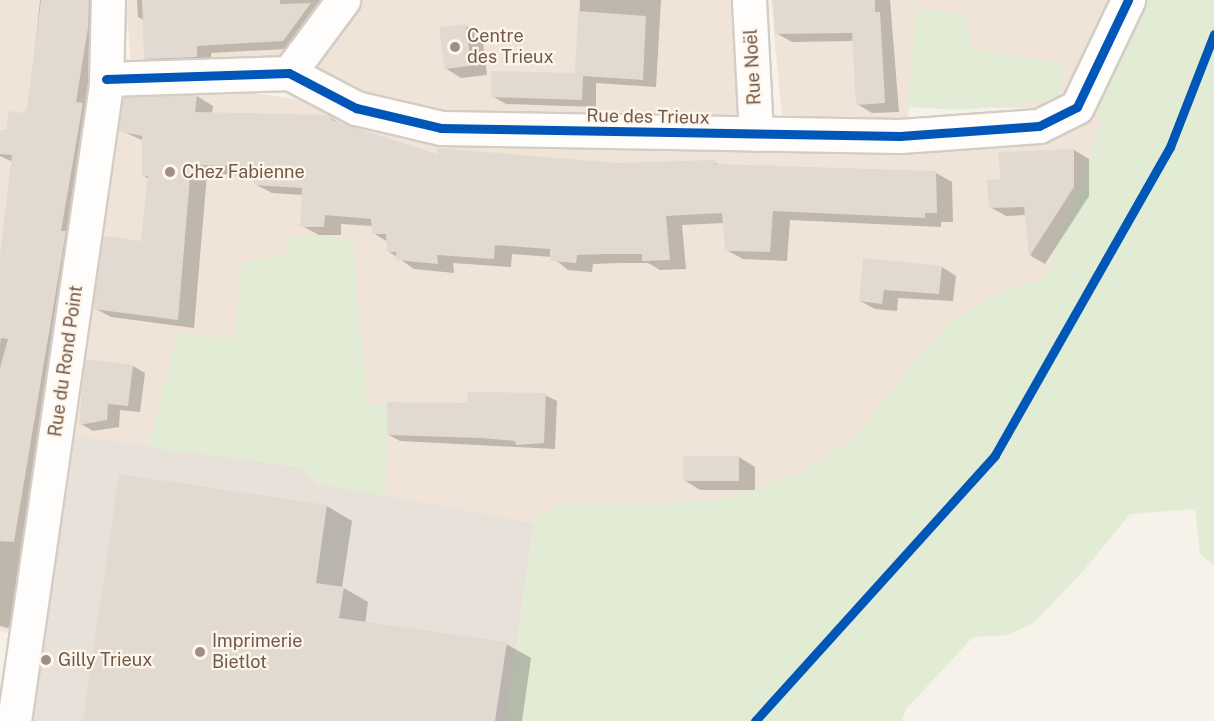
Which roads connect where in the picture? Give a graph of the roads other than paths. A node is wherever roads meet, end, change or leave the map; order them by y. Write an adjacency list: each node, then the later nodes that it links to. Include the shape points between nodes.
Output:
1 (108, 0): 6 (street, Rue du Rond Point)
2 (343, 0): 5 (street)
3 (749, 0): 7 (street, Rue Noël)
4 (1128, 0): 7 (street, Rue des Trieux, via 1077,107 1039,126 900,136)
5 (289, 73): 6 (street, Rue des Trieux); 7 (street, Rue des Trieux, via 356,108 441,128)
6 (106, 78): 8 (street, Rue du Rond Point)
7 (756, 134)
8 (8, 662): 9 (street, Rue du Rond Point)
9 (14, 721)

